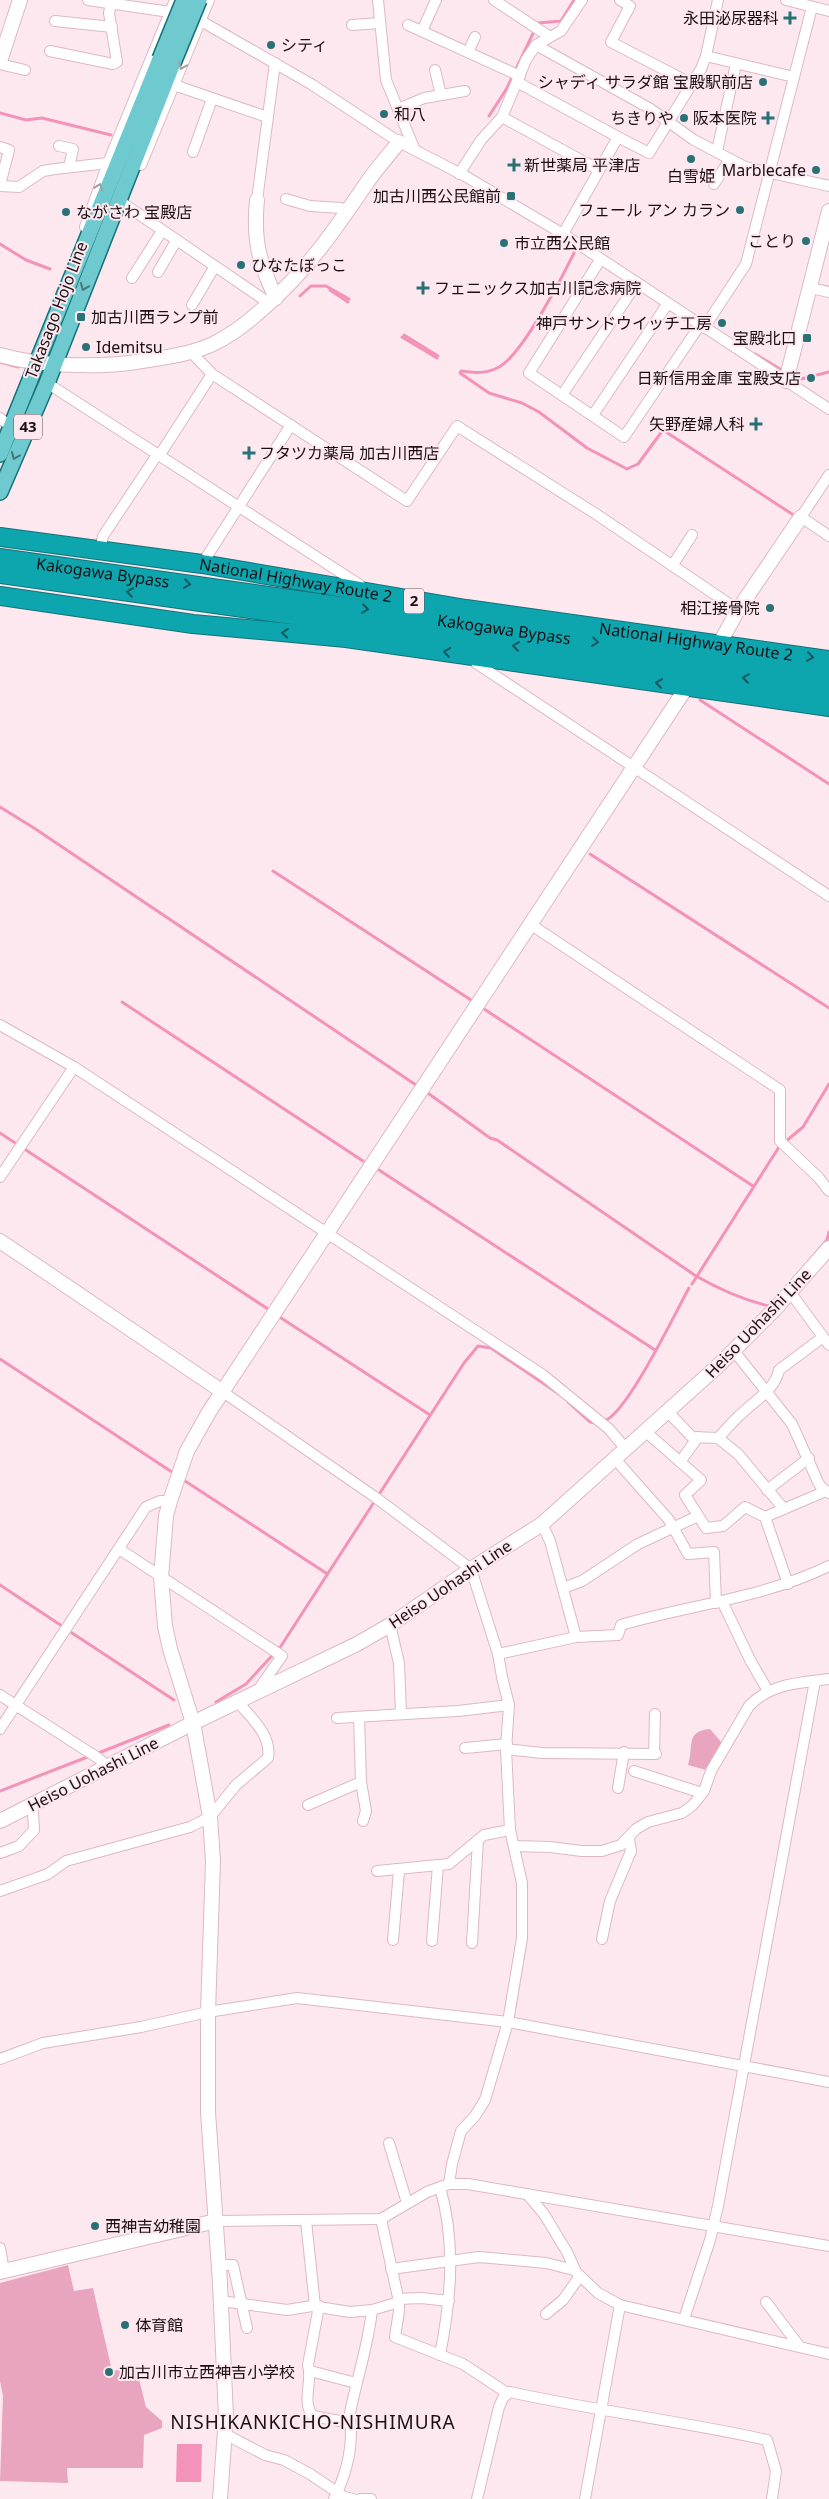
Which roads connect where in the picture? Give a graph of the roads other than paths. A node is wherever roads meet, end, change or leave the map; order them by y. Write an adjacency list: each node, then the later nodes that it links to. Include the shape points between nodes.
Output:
1 (20, 0): 31 (street)
2 (88, 0): 14 (street)
3 (175, 0): 17 (street)
4 (184, 0): 32 (main road, Takasago Hojo Line / 43, bridge)
5 (198, 0): 32 (main road, Takasago Hojo Line / 43, bridge)
6 (209, 0): 18 (street)
7 (378, 0): 20 (street)
8 (436, 0): 24 (street)
9 (494, 0): 26 (street)
10 (582, 0): 26 (street, via 567,25)
11 (620, 0): 39 (street, via 630,6 611,42)
12 (718, 0): 30 (street)
13 (786, 0): 15 (street)
14 (111, 3): 17 (street); 23 (street)
15 (812, 7): 16 (street); 38 (street)
16 (829, 11)
17 (170, 12): 18 (street); 56 (street)
18 (200, 21): 33 (street); 40 (street, one-way to 40)
19 (55, 22): 23 (street)
20 (380, 23): 21 (street); 44 (street, via 384,69)
21 (352, 25)
22 (408, 25): 24 (street)
23 (112, 28): 28 (street, via 118,58 113,64)
24 (422, 31): 29 (street)
25 (475, 37): 29 (street)
26 (550, 37): 27 (street)
27 (536, 45): 37 (street); 47 (street, via 649,108)
28 (50, 51)
29 (468, 52): 37 (street)
30 (706, 56): 34 (street); 39 (street)
31 (0, 60): 35 (street)
32 (166, 61): 74 (main road, Takasago Hojo Line / 43); 78 (main road, Takasago Hojo Line / 43)
33 (275, 63): 45 (street); 49 (street)
34 (736, 64): 38 (street); 53 (street)
35 (25, 70)
36 (435, 70): 42 (street)
37 (516, 76): 46 (street); 48 (street)
38 (794, 77): 59 (street)
39 (692, 84): 47 (street)
40 (174, 85): 43 (street); 66 (street)
41 (465, 91): 42 (street)
42 (441, 95): 44 (street)
43 (212, 99): 45 (street); 54 (street)
44 (398, 109): 52 (street)
45 (266, 117): 65 (street)
46 (502, 117): 58 (street); 60 (street, via 481,140)
47 (667, 122): 48 (street, via 649,153); 53 (street)
48 (618, 137): 58 (street)
49 (399, 142): 52 (street); 68 (street)
50 (59, 146): 57 (street, via 73,149)
51 (0, 147): 62 (street, via 9,150)
52 (414, 148): 60 (street)
53 (717, 151): 55 (street)
54 (193, 152)
55 (730, 159): 59 (street, via 745,167); 61 (street)
56 (108, 163): 57 (street); 78 (street, one-way to 56)
57 (69, 167): 62 (street, via 44,171 19,187)
58 (599, 170): 70 (street)
59 (770, 172): 63 (street); 84 (street, via 746,264)
60 (459, 174): 70 (street)
61 (714, 184)
62 (0, 186)
63 (829, 186)
64 (286, 199): 68 (street)
65 (256, 200): 81 (street, via 258,252)
66 (124, 204): 69 (street); 74 (street, via 108,244)
67 (829, 211): 79 (street)
68 (348, 212): 81 (street, via 320,252)
69 (162, 231): 71 (street); 76 (street)
70 (563, 234): 72 (street)
71 (176, 241): 73 (street); 75 (street)
72 (600, 260): 77 (street); 92 (street, via 529,373)
73 (215, 266): 81 (street); 83 (street)
74 (92, 267): 88 (main road, Takasago Hojo Line / 43, one-way to 88)
75 (158, 272)
76 (132, 278)
77 (637, 283): 82 (street); 92 (street)
78 (67, 284): 87 (main road, Takasago Hojo Line / 43)
79 (811, 288): 80 (street); 90 (street)
80 (829, 292)
81 (273, 300): 85 (street, via 235,332)
82 (668, 303): 84 (street); 94 (street)
83 (192, 305)
84 (702, 327): 90 (street); 94 (street, via 624,437)
85 (191, 352): 88 (street, via 103,366); 89 (street)
86 (0, 355): 87 (street)
87 (38, 360): 88 (street); 95 (main road, Takasago Hojo Line / 43)
88 (54, 362): 91 (main road, Takasago Hojo Line / 43)
89 (212, 374): 96 (street); 98 (street)
90 (786, 381): 93 (street)
91 (47, 383): 98 (street); 100 (main road, Takasago Hojo Line / 43, one-way to 100)
92 (562, 395): 94 (street)
93 (829, 409)
94 (592, 415)
95 (6, 423): 97 (main road, Takasago Hojo Line / 43)
96 (291, 425): 101 (street); 110 (street, via 407,501 457,426)
97 (0, 454)
98 (158, 455): 101 (street); 107 (street, via 103,536)
99 (829, 475): 102 (street)
100 (0, 492)
101 (240, 507): 109 (street); 113 (street, via 360,585)
102 (801, 517): 104 (street); 115 (street)
103 (692, 535): 110 (street)
104 (829, 536)
105 (0, 537): 107 (highway, National Highway Route 2 / 2)
106 (0, 543): 116 (highway, via 198,571 303,592)
107 (100, 551): 109 (highway, National Highway Route 2 / 2)
108 (0, 558): 116 (highway, Kakogawa Bypass / 2, one-way to 116)
109 (202, 564): 113 (highway, National Highway Route 2 / 2)
110 (672, 566): 115 (street)
111 (0, 574): 116 (highway, Kakogawa Bypass / 2, one-way to 111)
112 (0, 589): 116 (highway, via 206,616 267,620)
113 (362, 592): 117 (highway, National Highway Route 2 / 2)
114 (0, 596): 118 (highway, one-way to 114, via 346,638 193,624)
115 (738, 610): 117 (street)
116 (325, 611): 120 (highway, Kakogawa Bypass / 2, one-way to 120); 122 (highway, Kakogawa Bypass / 2, one-way to 116)
117 (718, 647): 119 (highway, National Highway Route 2 / 2, one-way to 119)
118 (472, 656): 121 (highway, one-way to 118); 124 (street, via 476,664)
119 (829, 660)
120 (829, 675)
121 (688, 684): 123 (highway); 124 (street)
122 (829, 690)
123 (829, 707)
124 (633, 768): 125 (street); 126 (street)
125 (829, 896)
126 (530, 924): 130 (street, via 780,1090 784,1144); 131 (street)
127 (0, 1025): 128 (street)
128 (74, 1066): 129 (street); 131 (street)
129 (0, 1177)
130 (829, 1191)
131 (328, 1232): 138 (street); 143 (street, via 543,1375 607,1427)
132 (0, 1241): 138 (street)
133 (829, 1248): 134 (street, Heiso Uohashi Line)
134 (790, 1292): 135 (street); 136 (street, Heiso Uohashi Line)
135 (826, 1341): 137 (street, via 779,1370 778,1378)
136 (734, 1351): 137 (street); 139 (street, Heiso Uohashi Line)
137 (768, 1390): 142 (street); 144 (street, via 792,1424)
138 (223, 1392): 149 (street, via 193,1439); 157 (street)
139 (668, 1412): 140 (street, Heiso Uohashi Line); 141 (street, via 692,1437)
140 (646, 1432): 143 (street, Heiso Uohashi Line); 146 (street)
141 (698, 1437): 142 (street); 146 (street)
142 (718, 1438): 147 (street, via 738,1454)
143 (626, 1449): 145 (street, Heiso Uohashi Line)
144 (809, 1458): 147 (street); 148 (street, via 818,1482)
145 (615, 1459): 153 (street, Heiso Uohashi Line); 154 (street)
146 (680, 1462): 151 (street, via 701,1480 685,1495)
147 (767, 1490): 150 (street)
148 (828, 1492): 150 (street)
149 (170, 1501): 155 (street, via 146,1507); 158 (street)
150 (784, 1509): 152 (street)
151 (698, 1516): 152 (street, via 709,1529 723,1526 744,1507); 154 (street)
152 (765, 1516): 159 (street)
153 (542, 1524): 157 (street, Heiso Uohashi Line); 160 (street)
154 (674, 1527): 160 (street, via 638,1544 582,1581); 161 (street, via 688,1554 714,1552)
155 (119, 1549): 158 (street); 172 (street)
156 (829, 1566): 159 (street)
157 (471, 1569): 162 (street, Heiso Uohashi Line); 164 (street)
158 (161, 1577): 168 (street, via 282,1656); 177 (street, via 165,1626)
159 (788, 1584): 161 (street)
160 (563, 1588): 163 (street)
161 (719, 1602): 163 (street, via 621,1625 618,1635); 167 (street)
162 (390, 1625): 168 (street, Heiso Uohashi Line); 173 (street, via 399,1663)
163 (576, 1637): 164 (street)
164 (498, 1654): 171 (street)
165 (829, 1679): 166 (street)
166 (815, 1680): 167 (street, via 780,1685); 208 (street)
167 (768, 1691): 186 (street, via 749,1706 711,1771)
168 (256, 1693): 170 (street, Heiso Uohashi Line)
169 (0, 1695): 172 (street)
170 (238, 1702): 177 (street, Heiso Uohashi Line); 189 (street, via 266,1736 268,1758 236,1785)
171 (509, 1704): 173 (street); 179 (street)
172 (16, 1705): 178 (street); 182 (street)
173 (401, 1714): 175 (street)
174 (655, 1714): 181 (street, via 655,1754)
175 (359, 1717): 176 (street); 184 (street)
176 (337, 1718)
177 (192, 1721): 182 (street, Heiso Uohashi Line); 189 (street)
178 (0, 1729)
179 (506, 1746): 180 (street); 181 (street, via 542,1753); 192 (street)
180 (465, 1748)
181 (624, 1752): 185 (street)
182 (102, 1762): 188 (street, Heiso Uohashi Line)
183 (634, 1771): 186 (street)
184 (361, 1782): 187 (street); 191 (street, via 366,1811)
185 (618, 1788)
186 (702, 1793): 193 (street, via 682,1813 648,1822 636,1829)
187 (308, 1805)
188 (29, 1806): 190 (street, Heiso Uohashi Line); 196 (street, via 33,1812 34,1830 19,1846)
189 (210, 1817): 200 (street, via 182,1831 66,1861 48,1874); 205 (street)
190 (0, 1821)
191 (363, 1821)
192 (510, 1830): 194 (street, via 484,1835); 195 (street)
193 (629, 1839): 195 (street, via 621,1845 582,1852); 201 (street, via 631,1851 610,1901)
194 (478, 1840): 197 (street, via 454,1861); 204 (street)
195 (514, 1846): 206 (street, via 522,1883 522,1938)
196 (0, 1853)
197 (438, 1866): 199 (street); 203 (street)
198 (377, 1871): 199 (street)
199 (399, 1871): 202 (street)
200 (0, 1891)
201 (602, 1939)
202 (393, 1940)
203 (432, 1941)
204 (472, 1943)
205 (208, 2012): 206 (street, via 297,1998); 207 (street, via 43,2043); 215 (street, via 208,2112)
206 (508, 2022): 208 (street); 211 (street, via 485,2100 461,2132)
207 (0, 2059)
208 (745, 2065): 209 (street); 217 (street)
209 (829, 2082)
210 (389, 2143): 213 (street)
211 (445, 2186): 212 (street, via 468,2184); 213 (street); 220 (street)
212 (527, 2194): 217 (street); 224 (street, via 549,2222)
213 (407, 2203): 214 (street)
214 (381, 2219): 216 (street); 222 (street)
215 (216, 2221): 216 (street); 221 (street); 223 (street)
216 (306, 2221): 231 (street)
217 (714, 2226): 218 (street); 234 (street)
218 (829, 2246)
219 (0, 2248): 223 (street)
220 (452, 2259): 222 (street); 224 (street, via 479,2257 546,2263); 227 (street)
221 (219, 2265): 225 (street); 229 (street, via 233,2265)
222 (391, 2269): 226 (street)
223 (2, 2272)
224 (577, 2273): 230 (street, via 598,2293); 233 (street, via 563,2300)
225 (221, 2301): 229 (street); 244 (street)
226 (398, 2301): 227 (street, via 421,2298); 232 (street); 238 (street, via 400,2311 395,2336)
227 (449, 2301): 238 (street)
228 (766, 2302): 236 (street)
229 (243, 2303): 231 (street, via 287,2310); 235 (street)
230 (620, 2305): 234 (street); 242 (street)
231 (317, 2306): 232 (street, via 350,2312); 239 (street, via 308,2365)
232 (372, 2310): 240 (street, via 367,2349)
233 (546, 2314)
234 (684, 2318): 236 (street)
235 (246, 2328)
236 (800, 2347): 237 (street)
237 (829, 2354)
238 (440, 2355): 241 (street, via 463,2364)
239 (310, 2371): 240 (street); 243 (street, via 307,2395 311,2415)
240 (356, 2383): 243 (street)
241 (507, 2393): 242 (street); 250 (street, via 502,2398)
242 (599, 2410): 251 (street); 252 (street, via 693,2424 767,2440 776,2471)
243 (350, 2423): 245 (street, via 346,2469)
244 (225, 2434): 245 (street, via 310,2474); 246 (street)
245 (336, 2495): 247 (street)
246 (220, 2499)
247 (353, 2499)
248 (360, 2499): 249 (street)
249 (371, 2499)
250 (476, 2499)
251 (585, 2499)
252 (772, 2499)

